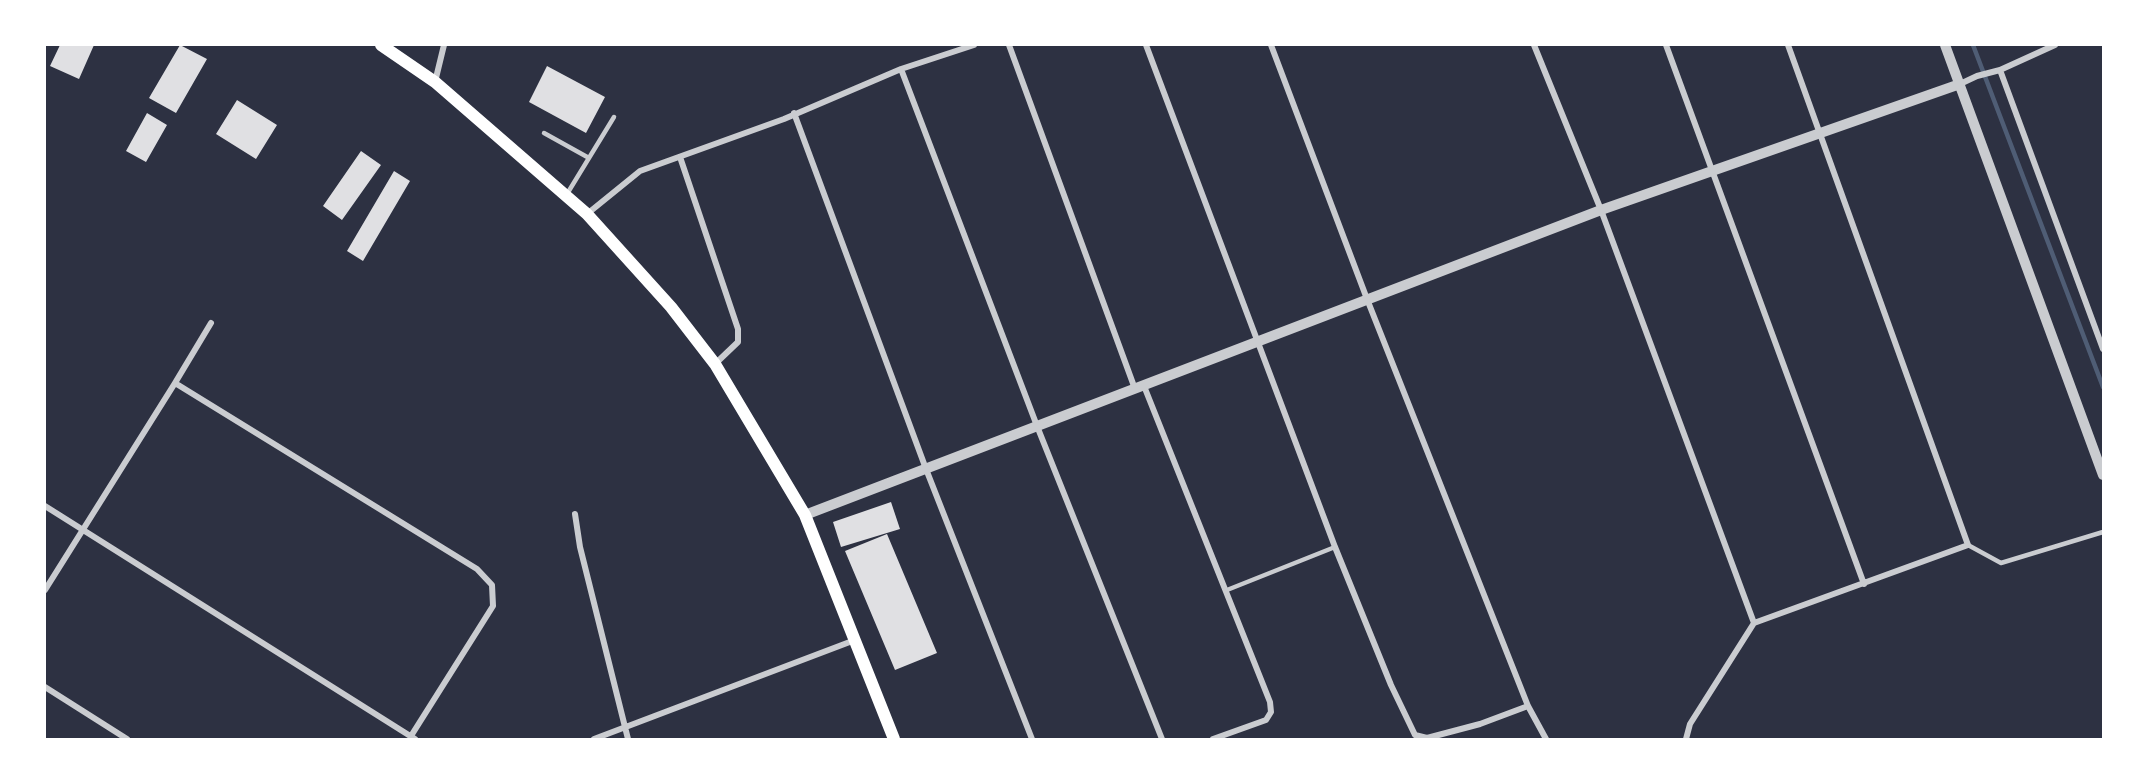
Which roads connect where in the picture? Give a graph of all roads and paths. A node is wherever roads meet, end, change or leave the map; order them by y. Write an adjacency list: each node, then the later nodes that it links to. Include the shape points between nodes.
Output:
1 (381, 45): 14 (main road)
2 (444, 45): 14 (street)
3 (974, 45): 12 (street)
4 (1009, 45): 32 (street)
5 (1146, 45): 28 (street)
6 (1271, 45): 26 (street)
7 (1534, 45): 24 (street)
8 (1666, 45): 22 (street)
9 (1788, 45): 19 (street)
10 (1945, 45): 15 (street)
11 (2055, 45): 13 (street)
12 (900, 69): 16 (street); 33 (street)
13 (2000, 70): 15 (street); 29 (street)
14 (435, 81): 23 (main road)
15 (1960, 84): 19 (street); 35 (street)
16 (794, 113): 21 (street); 34 (street)
17 (614, 117): 20 (lane)
18 (544, 133): 20 (lane)
19 (1819, 136): 22 (street); 41 (street)
20 (589, 158): 23 (lane)
21 (680, 158): 25 (street, via 640,171); 30 (street, via 738,329 738,342)
22 (1713, 172): 24 (street); 43 (street)
23 (566, 196): 25 (main road)
24 (1601, 210): 26 (street); 46 (street)
25 (587, 214): 30 (main road, via 671,307)
26 (1367, 299): 28 (street); 49 (street)
27 (212, 323): 31 (street)
28 (1258, 342): 32 (street); 42 (street)
29 (2103, 349)
30 (715, 364): 38 (main road)
31 (176, 382): 39 (street); 51 (street, via 477,568 492,585 493,606)
32 (1140, 387): 33 (street); 45 (street)
33 (1037, 426): 34 (street); 57 (street)
34 (926, 469): 38 (street); 56 (street)
35 (2103, 475)
36 (45, 506): 39 (street)
37 (575, 514): 50 (street, via 588,582)
38 (805, 515): 47 (main road)
39 (82, 528): 44 (street); 51 (street)
40 (2103, 531): 41 (lane, via 2001,563)
41 (1968, 545): 43 (street)
42 (1335, 548): 45 (lane); 49 (street, via 1390,685 1415,735 1426,738)
43 (1864, 584): 46 (street)
44 (45, 590)
45 (1227, 590): 58 (street, via 1271,712 1266,720)
46 (1754, 623): 60 (street, via 1690,724)
47 (855, 640): 50 (street); 55 (main road)
48 (45, 687): 52 (street)
49 (1528, 706): 59 (street)
50 (625, 725): 53 (street); 54 (street)
51 (413, 738)
52 (127, 739)
53 (594, 739)
54 (628, 739)
55 (894, 739)
56 (1032, 739)
57 (1162, 739)
58 (1213, 739)
59 (1546, 739)
60 (1686, 739)

